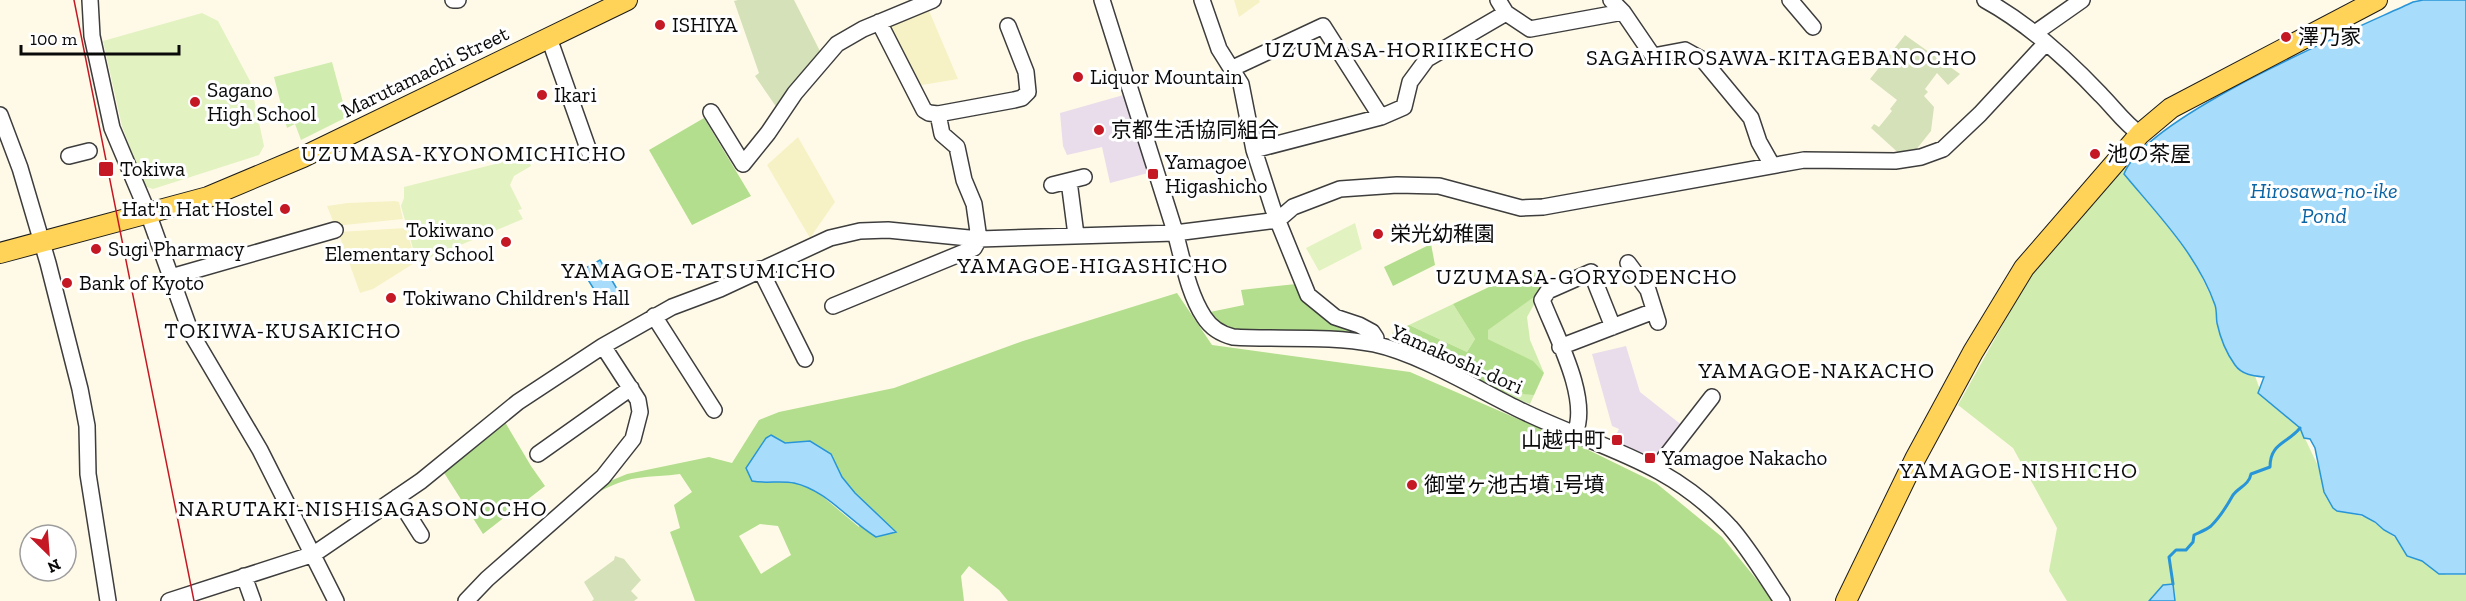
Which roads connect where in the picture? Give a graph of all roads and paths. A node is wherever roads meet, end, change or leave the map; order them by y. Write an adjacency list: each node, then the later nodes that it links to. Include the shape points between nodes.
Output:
1 (90, 0): 33 (street, via 92,36 112,128)
2 (453, 0): 3 (street)
3 (458, 0)
4 (627, 0): 18 (main road, Marutamachi Street)
5 (933, 0): 15 (street)
6 (1102, 0): 36 (street, Yamakoshi-dori)
7 (1202, 0): 20 (street, via 1219,49)
8 (1611, 0): 14 (street)
9 (1790, 0): 17 (street)
10 (1986, 0): 19 (street)
11 (2082, 0): 19 (street)
12 (2377, 0): 25 (main road, via 2181,103)
13 (1502, 6): 14 (street, via 1530,29); 24 (street, via 1427,59 1410,82 1404,107)
14 (1623, 12): 31 (street, via 1653,56 1686,50 1703,60 1751,118)
15 (879, 22): 21 (street, via 837,44 823,58 743,164); 22 (street, via 924,110)
16 (1008, 26): 22 (street, via 1026,72 1028,92 1014,100)
17 (1813, 27)
18 (549, 38): 29 (street); 33 (main road, Marutamachi Street, via 268,173 208,197)
19 (2040, 38): 25 (street); 31 (street, via 1980,114 1943,149 1902,160 1804,160)
20 (1233, 68): 24 (street, via 1323,26); 27 (street, via 1244,95)
21 (711, 112)
22 (939, 114): 38 (street, via 942,135 957,147 974,204)
23 (0, 115): 26 (street)
24 (1381, 117): 27 (street)
25 (2140, 134): 67 (main road, via 2024,268 1915,459)
26 (5, 141): 39 (street)
27 (1254, 150): 34 (street)
28 (89, 151): 30 (street)
29 (590, 154)
30 (69, 156)
31 (1772, 165): 34 (street, via 1543,207 1521,208 1439,186 1340,189 1293,207)
32 (1052, 185): 37 (street, via 1077,179)
33 (148, 213): 39 (main road, Marutamachi Street); 43 (street)
34 (1278, 220): 36 (street); 47 (street, via 1308,296 1335,317 1372,332)
35 (334, 230): 43 (street)
36 (1175, 233): 37 (street); 47 (street, Yamakoshi-dori, via 1195,299 1205,319 1218,331 1233,337)
37 (1076, 235): 38 (street)
38 (978, 239): 42 (street, via 860,231 830,238); 44 (street, via 974,248)
39 (41, 242): 40 (main road, Marutamachi Street); 61 (street, via 87,426 88,474)
40 (0, 253)
41 (1628, 263): 46 (street, via 1648,290 1656,316)
42 (760, 269): 45 (street); 50 (street)
43 (171, 277): 59 (street, via 191,333 260,450)
44 (833, 306)
45 (654, 316): 48 (street); 53 (street)
46 (1613, 327): 49 (street); 49 (street, via 1591,272 1587,272 1548,291 1542,300)
47 (1375, 344): 54 (street, Yamakoshi-dori)
48 (603, 346): 51 (street); 57 (street, via 502,414)
49 (1560, 347): 54 (street, via 1578,393 1580,422)
50 (805, 359)
51 (631, 388): 55 (street); 65 (street, via 640,412 637,429 625,451 603,477)
52 (1712, 397): 56 (street)
53 (714, 410)
54 (1575, 433): 56 (street, Yamakoshi-dori)
55 (538, 454)
56 (1656, 469): 66 (street, Yamakoshi-dori, via 1694,495 1730,528)
57 (397, 497): 58 (street); 59 (street)
58 (421, 535)
59 (314, 554): 60 (street); 64 (street)
60 (244, 576): 62 (street); 63 (street)
61 (108, 601)
62 (169, 601)
63 (254, 601)
64 (336, 601)
65 (466, 601)
66 (1782, 601)
67 (1846, 601)

